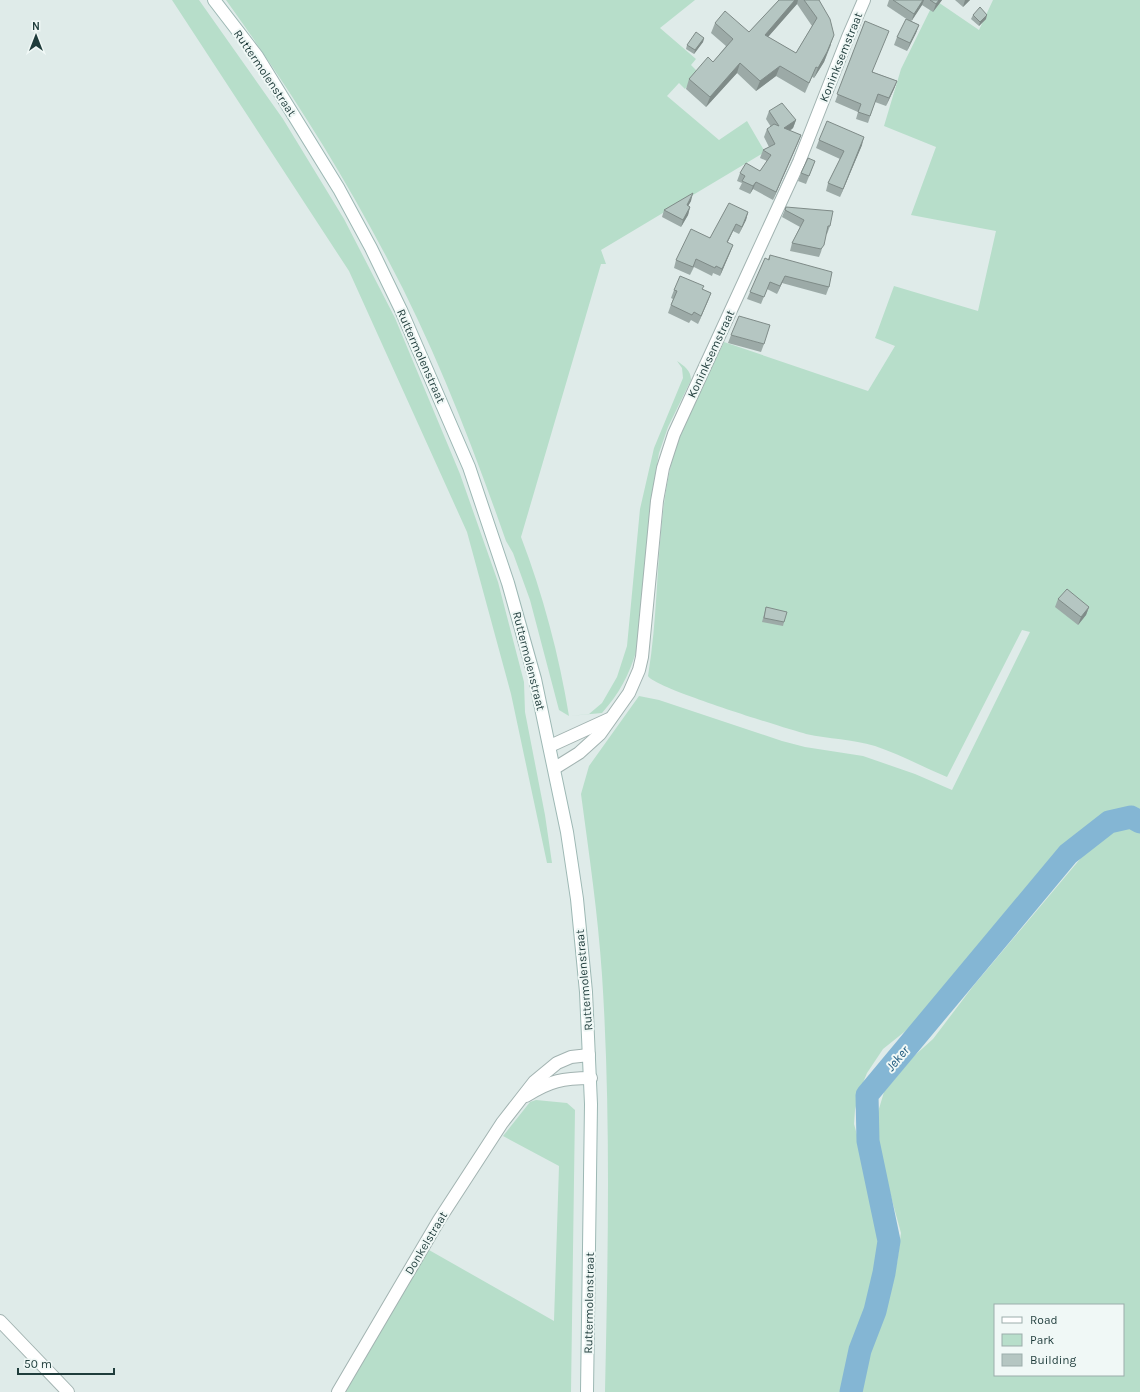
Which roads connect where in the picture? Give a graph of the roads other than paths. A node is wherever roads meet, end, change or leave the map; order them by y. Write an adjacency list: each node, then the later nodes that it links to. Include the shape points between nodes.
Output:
1 (214, 0): 4 (street, Ruttermolenstraat, via 256,56 339,189 401,310 469,467 489,524 533,671)
2 (864, 0): 3 (street, Koninksemstraat, via 799,162 674,434 663,468 657,501 642,656 634,685)
3 (609, 719): 4 (street, Koninksemstraat); 5 (street, Koninksemstraat, via 600,734 579,753)
4 (550, 746): 5 (street, Ruttermolenstraat)
5 (555, 768): 6 (street, Ruttermolenstraat, via 577,899)
6 (589, 1054): 7 (street, Ruttermolenstraat); 8 (street, Donkelstraat, via 557,1063 534,1082)
7 (591, 1078): 8 (street, Donkelstraat, via 566,1078); 12 (street, Ruttermolenstraat)
8 (522, 1099): 11 (street, Donkelstraat, via 502,1123 439,1220)
9 (0, 1321): 10 (street)
10 (68, 1392)
11 (338, 1392)
12 (587, 1392)

